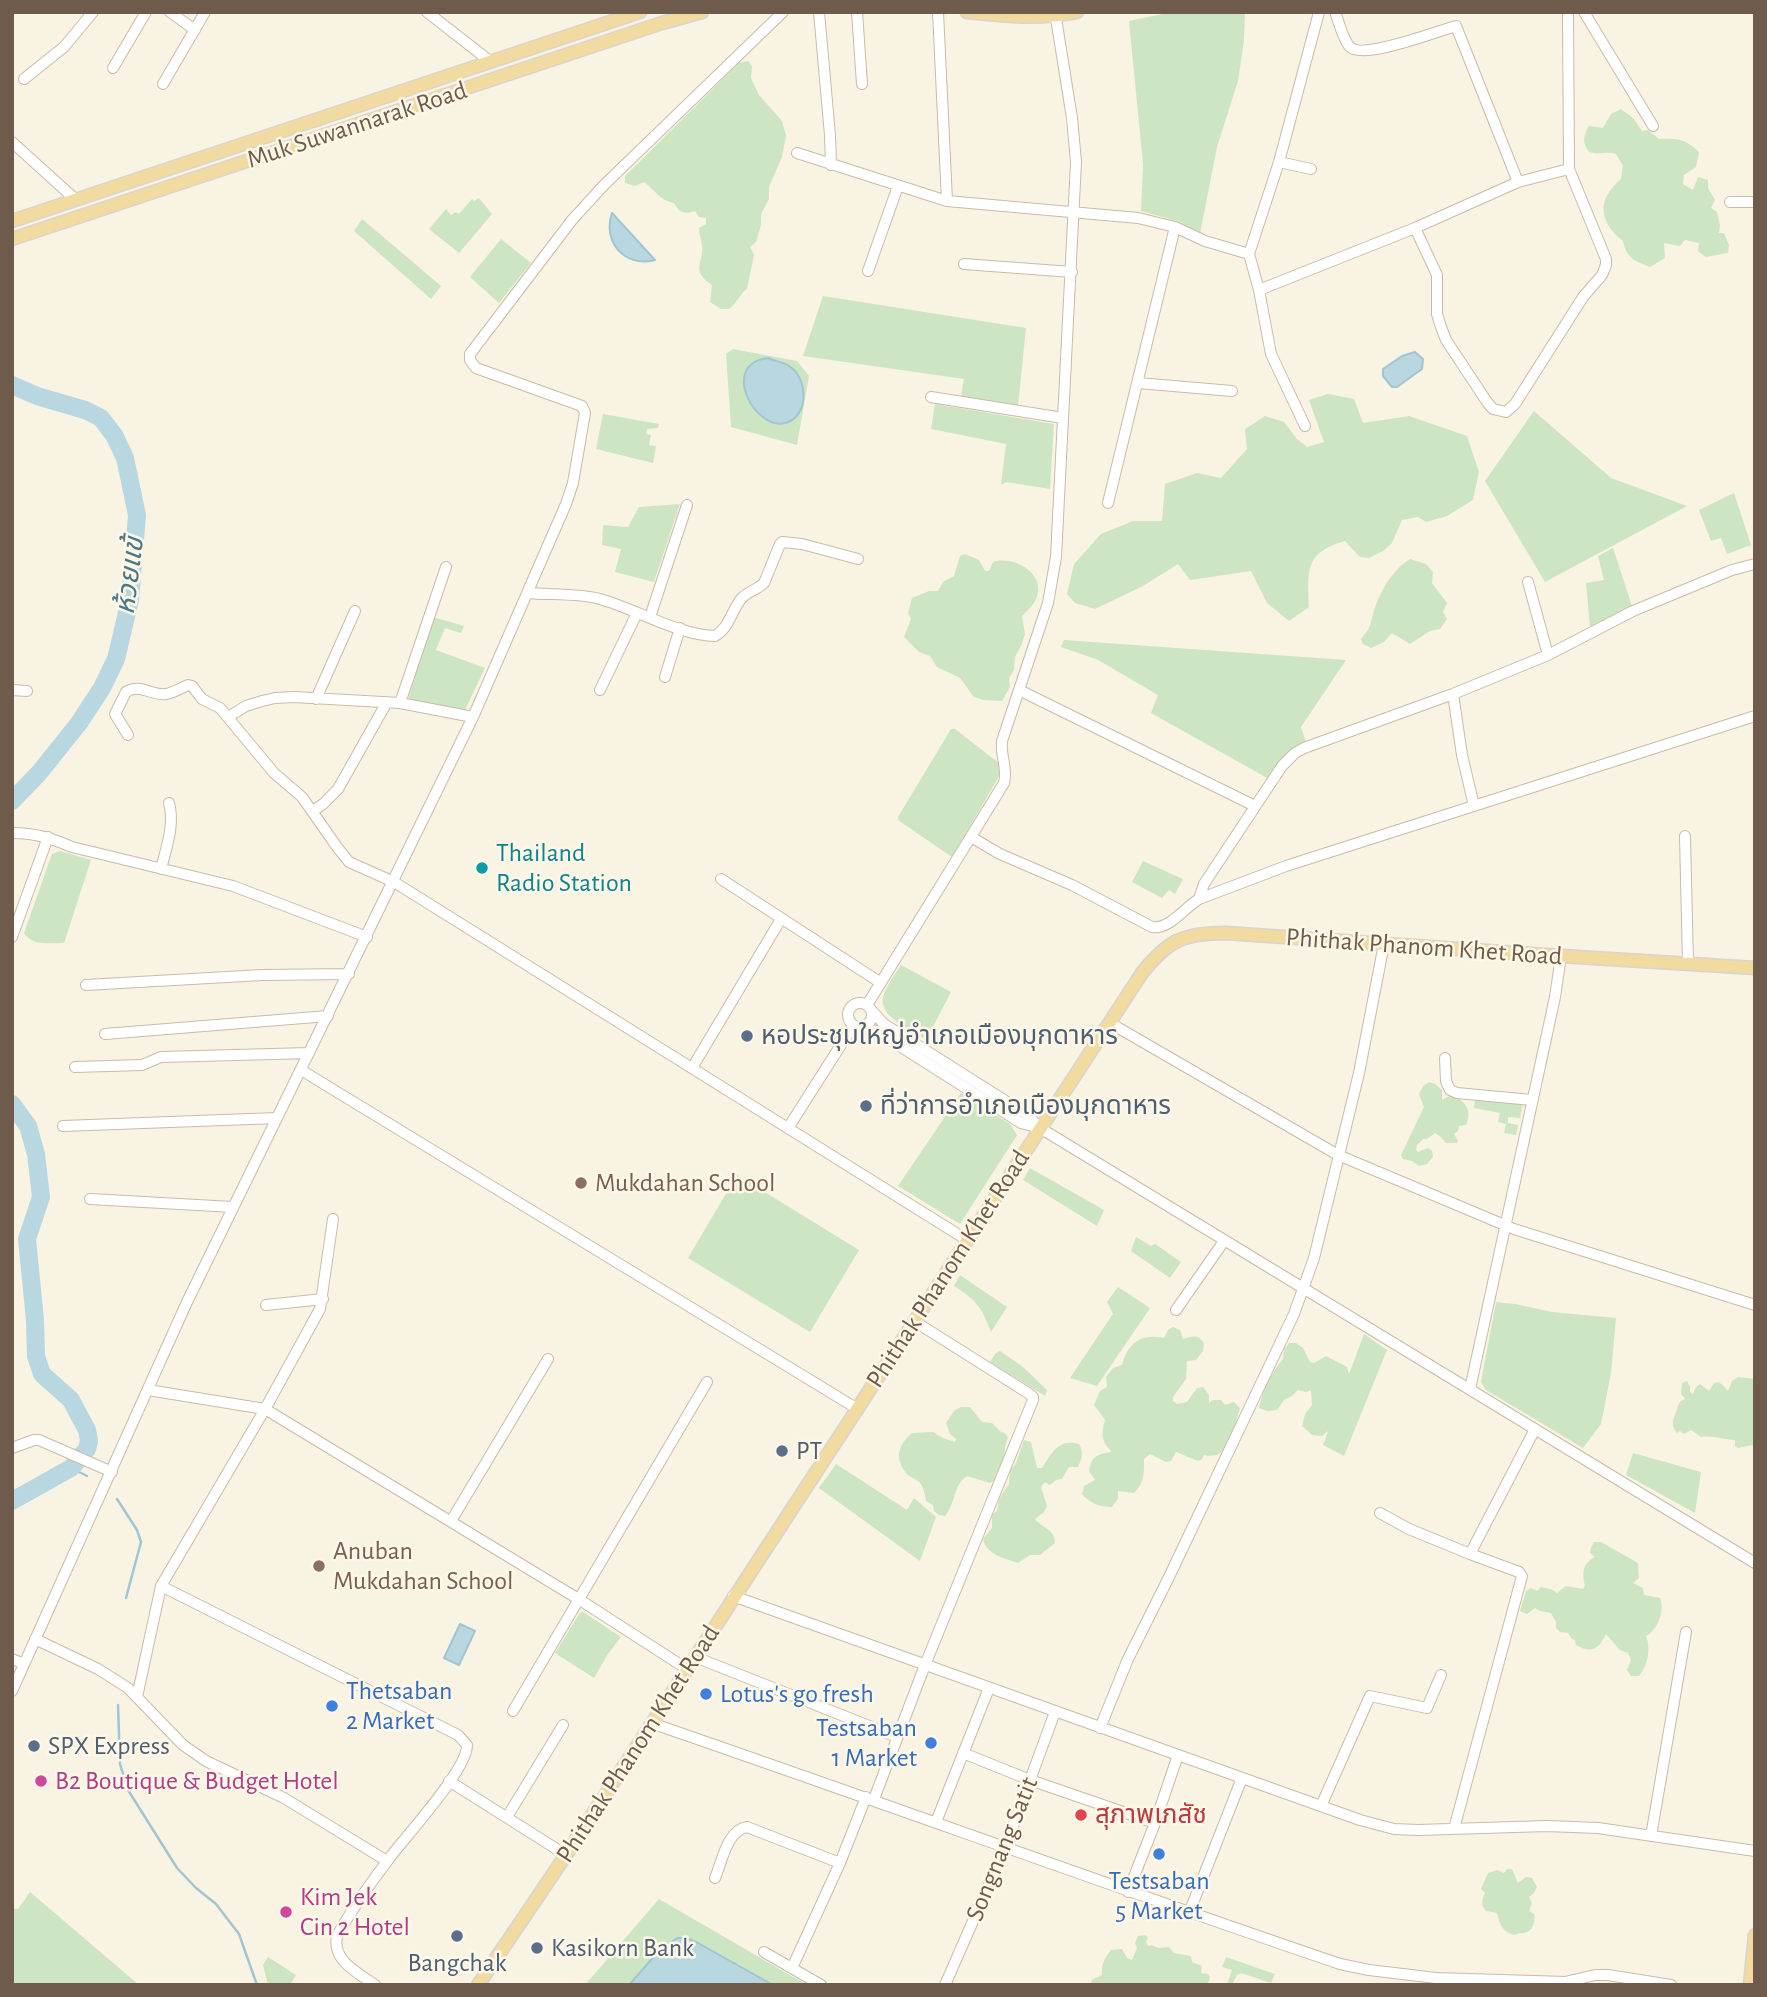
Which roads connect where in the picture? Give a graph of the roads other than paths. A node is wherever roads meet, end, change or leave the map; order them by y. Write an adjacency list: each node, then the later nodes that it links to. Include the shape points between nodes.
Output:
1 (93, 12): 24 (street, via 64,47)
2 (146, 12): 22 (street)
3 (170, 12): 19 (street)
4 (205, 12): 19 (street)
5 (427, 12): 21 (street)
6 (640, 12): 20 (main road, Muk Suwannarak Road)
7 (702, 12): 23 (main road, Muk Suwannarak Road)
8 (783, 12): 61 (street, via 572,220 470,354 476,368 580,404 584,410 573,483)
9 (819, 12): 31 (street)
10 (857, 12): 26 (street)
11 (938, 12): 37 (street)
12 (967, 12): 18 (main road, via 1022,17)
13 (1077, 12): 18 (main road)
14 (1319, 12): 30 (street)
15 (1335, 12): 34 (street, via 1349,46 1360,51 1456,26)
16 (1568, 12): 33 (street)
17 (1584, 12): 27 (street)
18 (1056, 14): 40 (street, via 1076,162)
19 (195, 30): 25 (street)
20 (524, 51): 21 (main road, Muk Suwannarak Road); 23 (main road)
21 (491, 62): 36 (main road, Muk Suwannarak Road)
22 (113, 68)
23 (529, 68): 44 (main road, Muk Suwannarak Road)
24 (23, 79)
25 (163, 84)
26 (862, 84)
27 (1653, 126)
28 (12, 142): 36 (street)
29 (797, 153): 31 (street)
30 (1279, 162): 32 (street); 45 (street)
31 (831, 165): 35 (street)
32 (1311, 169)
33 (1569, 169): 34 (street); 43 (street, via 1606,265 1506,412 1487,402 1447,340 1437,314 1437,275)
34 (1518, 183): 43 (street)
35 (898, 186): 37 (street); 47 (street)
36 (76, 200): 41 (main road, Muk Suwannarak Road)
37 (947, 201): 40 (street)
38 (1730, 202): 39 (street)
39 (1755, 202)
40 (1074, 214): 42 (street, via 1138,218); 48 (street)
41 (12, 221)
42 (1175, 228): 45 (street); 50 (street)
43 (1415, 228): 49 (street)
44 (12, 239)
45 (1249, 254): 49 (street)
46 (964, 264): 48 (street)
47 (868, 271)
48 (1072, 272): 53 (street)
49 (1259, 290): 54 (street, via 1270,354)
50 (1138, 383): 51 (street); 55 (street)
51 (1232, 390)
52 (932, 397): 53 (street)
53 (1063, 418): 70 (street, via 1055,573)
54 (1305, 426)
55 (1108, 503)
56 (687, 505): 64 (street)
57 (858, 559): 65 (street, via 782,542 764,583 743,597 721,633 708,636)
58 (1755, 564): 66 (street, via 1732,569 1633,611)
59 (446, 567): 75 (street)
60 (1528, 582): 66 (street)
61 (528, 593): 63 (street, via 598,598); 78 (street)
62 (355, 611): 73 (street)
63 (637, 613): 64 (street); 69 (street)
64 (650, 617): 65 (street)
65 (680, 628): 67 (street)
66 (1548, 656): 72 (street)
67 (665, 677)
68 (12, 690): 71 (street)
69 (600, 690)
70 (1019, 690): 81 (street); 87 (street, via 1000,750 1007,774)
71 (27, 691)
72 (1453, 694): 81 (street, via 1295,752); 82 (street)
73 (316, 699): 74 (street); 77 (street, via 275,698)
74 (387, 702): 75 (street); 83 (street, via 338,789)
75 (400, 703): 78 (street)
76 (1755, 716): 82 (street)
77 (228, 717): 79 (street, via 190,685 167,694 133,688 115,713); 83 (street)
78 (473, 717): 90 (street)
79 (128, 735)
80 (169, 803): 88 (street, via 172,822)
81 (1255, 806): 91 (street)
82 (1474, 806): 91 (street)
83 (313, 811): 90 (street, via 349,862)
84 (12, 833): 86 (street)
85 (1685, 836): 97 (street)
86 (48, 837): 88 (street, via 72,848); 93 (street)
87 (971, 837): 91 (street, via 1155,928 1166,925); 100 (street)
88 (161, 869): 94 (street, via 233,886)
89 (721, 879): 92 (street)
90 (394, 882): 94 (street); 110 (street)
91 (1199, 899)
92 (781, 919): 100 (street); 110 (street)
93 (12, 937)
94 (367, 937): 99 (street)
95 (1384, 944): 96 (main road, Phithak Phanom Khet Road); 104 (main road, Phithak Phanom Khet Road, via 1226,933 1191,935 1154,958); 117 (street)
96 (1561, 957): 97 (main road, Phithak Phanom Khet Road); 112 (street)
97 (1688, 964): 98 (main road, Phithak Phanom Khet Road)
98 (1755, 968)
99 (349, 974): 101 (street); 103 (street)
100 (881, 983): 102 (street)
101 (86, 985)
102 (870, 1008): 105 (street, via 869,1024); 105 (street, via 856,1003 850,1008 848,1019); 116 (street, via 884,1024 1026,1114)
103 (328, 1016): 106 (street); 107 (street)
104 (1110, 1023): 116 (main road, Phithak Phanom Khet Road); 117 (street)
105 (857, 1027): 115 (street); 116 (street, via 876,1031 1021,1122)
106 (105, 1034)
107 (309, 1053): 109 (street, via 161,1058 142,1065); 111 (street)
108 (1445, 1058): 112 (street, via 1450,1090)
109 (75, 1068)
110 (692, 1068): 115 (street)
111 (301, 1070): 113 (street); 134 (street)
112 (1532, 1100): 121 (street)
113 (277, 1118): 114 (street); 119 (street)
114 (63, 1126)
115 (788, 1128): 122 (street)
116 (1040, 1128): 122 (main road, Phithak Phanom Khet Road); 123 (street)
117 (1338, 1155): 121 (street); 124 (street)
118 (90, 1199): 119 (street)
119 (233, 1207): 133 (street)
120 (333, 1219): 125 (street)
121 (1505, 1226): 127 (street); 132 (street)
122 (967, 1240): 129 (main road, Phithak Phanom Khet Road)
123 (1224, 1241): 124 (street); 128 (street)
124 (1304, 1289): 132 (street); 161 (street, via 1128,1659)
125 (323, 1299): 126 (street); 135 (street)
126 (266, 1305)
127 (1755, 1305)
128 (1176, 1310)
129 (914, 1321): 134 (main road, Phithak Phanom Khet Road); 151 (street, via 1033,1397)
130 (548, 1359): 140 (street)
131 (707, 1382): 145 (street)
132 (1470, 1389): 136 (street)
133 (148, 1390): 135 (street); 138 (street)
134 (856, 1408): 144 (main road, Phithak Phanom Khet Road)
135 (265, 1409): 140 (street); 143 (street)
136 (1535, 1429): 141 (street); 142 (street)
137 (12, 1448): 138 (street, via 34,1440 45,1442)
138 (112, 1472): 147 (street)
139 (1380, 1513): 141 (street)
140 (451, 1521): 145 (street)
141 (1470, 1554): 173 (street, via 1522,1576)
142 (1755, 1563)
143 (161, 1586): 156 (street); 167 (street, via 458,1735 467,1751)
144 (733, 1597): 148 (main road, Phithak Phanom Khet Road); 151 (street)
145 (580, 1601): 152 (street); 157 (street)
146 (1686, 1632): 174 (street)
147 (35, 1639): 150 (street); 156 (street, via 98,1669)
148 (695, 1657): 152 (main road, Phithak Phanom Khet Road); 162 (street)
149 (12, 1659): 150 (street)
150 (24, 1664): 155 (street)
151 (925, 1665): 154 (street); 162 (street)
152 (687, 1669): 159 (main road, Phithak Phanom Khet Road)
153 (1441, 1675): 169 (street, via 1427,1708 1370,1696)
154 (989, 1688): 158 (street); 163 (street)
155 (12, 1690)
156 (137, 1697): 178 (street, via 183,1745 206,1761 284,1798)
157 (513, 1712)
158 (1055, 1712): 161 (street); 166 (street, Songnang Satit)
159 (651, 1723): 168 (street); 177 (main road, Phithak Phanom Khet Road)
160 (563, 1725): 170 (street)
161 (1100, 1728): 164 (street)
162 (897, 1737): 168 (street)
163 (963, 1754): 166 (street); 171 (street)
164 (1178, 1755): 165 (street); 172 (street)
165 (1242, 1778): 169 (street); 182 (street)
166 (1030, 1780): 172 (street); 175 (street, Songnang Satit)
167 (449, 1782): 170 (street); 178 (street)
168 (870, 1798): 171 (street); 179 (street)
169 (1321, 1806): 173 (street, via 1394,1829)
170 (507, 1817): 177 (street)
171 (936, 1822): 175 (street)
172 (1155, 1823): 181 (street)
173 (1454, 1829): 174 (street, via 1547,1826)
174 (1651, 1836): 176 (street)
175 (1005, 1848): 181 (street); 189 (street, Songnang Satit)
176 (1755, 1851)
177 (566, 1855): 187 (main road, Phithak Phanom Khet Road)
178 (387, 1861): 186 (street, via 335,1944 340,1958)
179 (840, 1863): 180 (street, via 747,1827 732,1836); 185 (street)
180 (715, 1878)
181 (1128, 1892): 182 (street)
182 (1189, 1913): 190 (street, via 1369,1970 1436,1978 1565,1982 1608,1975)
183 (1755, 1935): 191 (main road)
184 (764, 1952): 185 (street)
185 (792, 1968): 188 (street)
186 (375, 1985)
187 (478, 1985)
188 (821, 1985)
189 (945, 1985)
190 (1671, 1985)
191 (1750, 1985)

